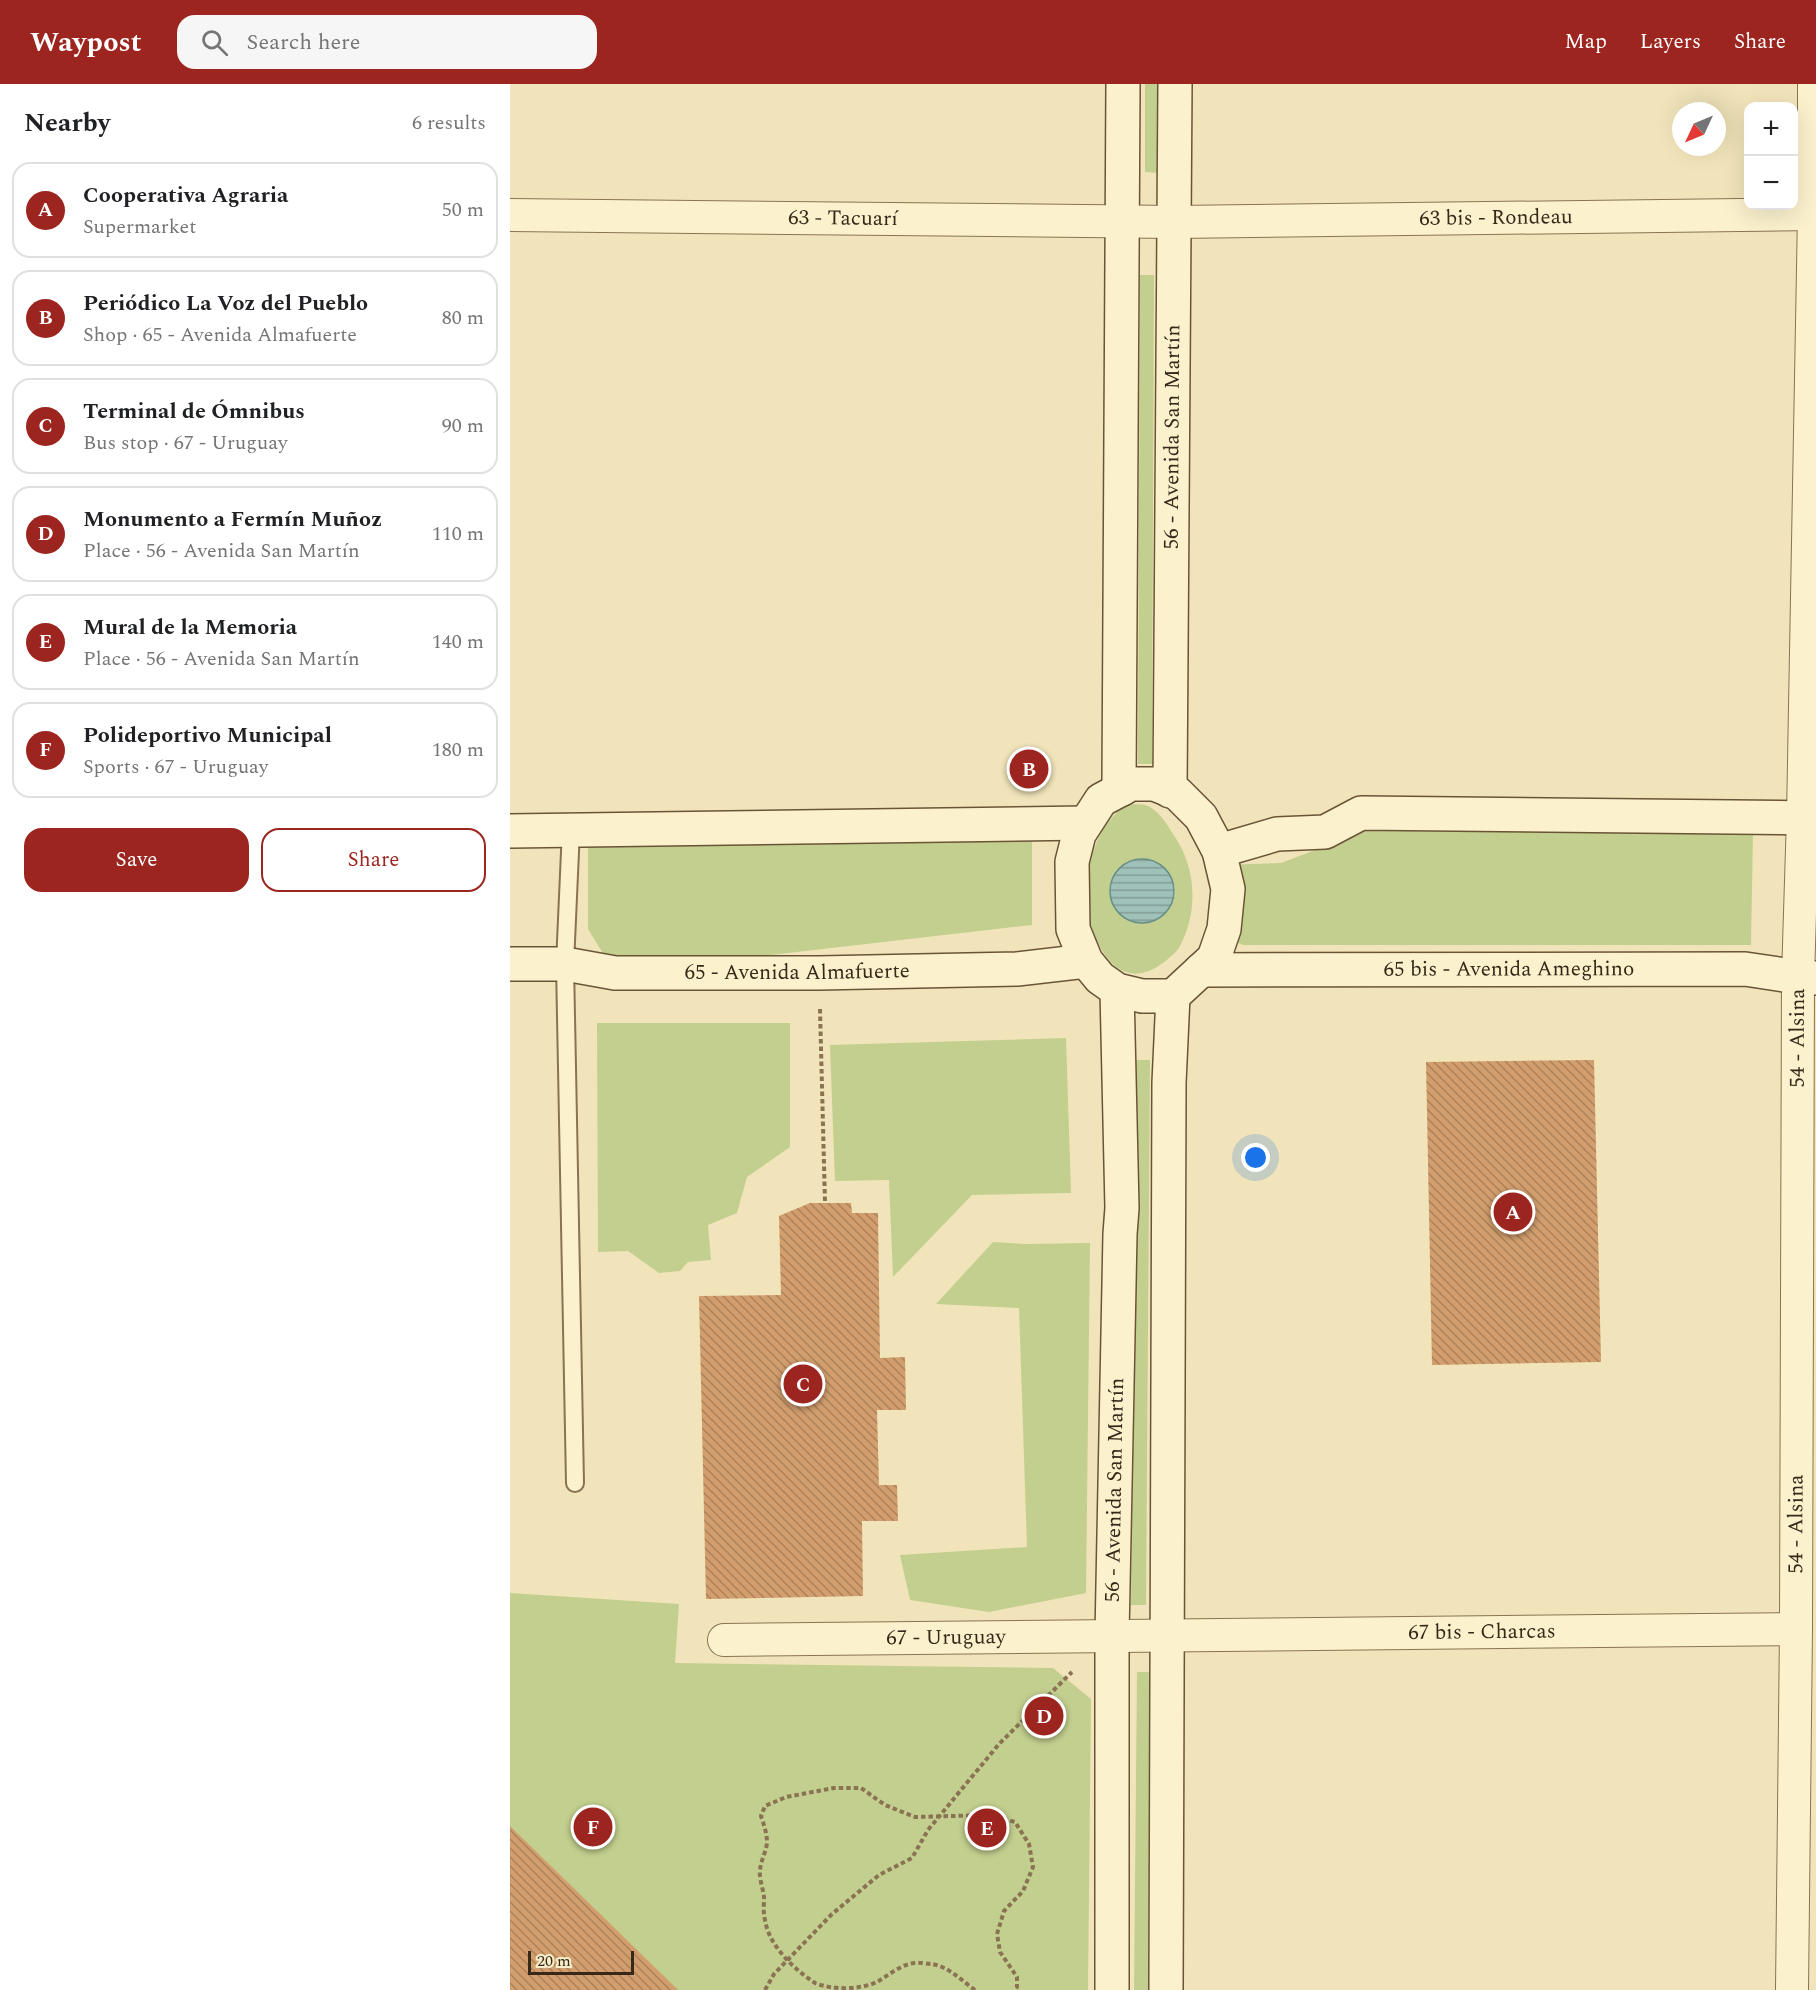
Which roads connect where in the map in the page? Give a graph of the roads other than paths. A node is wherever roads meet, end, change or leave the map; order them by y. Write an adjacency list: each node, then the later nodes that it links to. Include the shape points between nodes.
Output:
1 (1124, 84): 6 (main road)
2 (1175, 84): 7 (main road, 56 - Avenida San Martín)
3 (1814, 84): 4 (street, 54 - Alsina)
4 (1815, 214): 7 (street, 63 bis - Rondeau); 10 (street, 54 - Alsina)
5 (510, 215): 6 (street, 63 - Tacuarí)
6 (1123, 222): 7 (street, 63 - Tacuarí); 8 (main road, via 1119,774)
7 (1175, 222): 9 (main road, 56 - Avenida San Martín)
8 (1122, 789): 9 (main road, via 1131,784 1154,784); 11 (main road, via 1101,800)
9 (1170, 791): 14 (main road, via 1200,817)
10 (1810, 818): 14 (main road, via 1361,813 1325,832 1277,834); 19 (street, 54 - Alsina)
11 (1085, 823): 12 (main road); 15 (main road, via 1072,862 1071,895 1073,929)
12 (571, 830): 13 (main road); 17 (lane)
13 (510, 831)
14 (1219, 851): 18 (main road, via 1228,889 1224,929 1214,958)
15 (1086, 961): 17 (main road, 65 - Avenida Almafuerte, via 1017,969 819,972 615,973); 20 (main road)
16 (510, 964): 17 (main road, 65 - Avenida Almafuerte)
17 (565, 964): 22 (lane)
18 (1201, 970): 19 (main road, 65 bis - Avenida Ameghino, via 1745,969); 21 (main road)
19 (1807, 978): 23 (street, 54 - Alsina)
20 (1117, 990): 21 (main road, via 1142,996); 26 (main road, 56 - Avenida San Martín, via 1122,1208)
21 (1173, 996): 25 (main road, via 1169,1083)
22 (575, 1482)
23 (1806, 1538): 24 (street, 54 - Alsina)
24 (1796, 1629): 25 (street, 67 bis - Charcas); 30 (street, 54 - Alsina)
25 (1167, 1634): 26 (street, 67 - Uruguay); 29 (main road)
26 (1112, 1635): 27 (street, 67 - Uruguay); 28 (main road, 56 - Avenida San Martín)
27 (724, 1640)
28 (1113, 1990)
29 (1166, 1990)
30 (1792, 1990)

